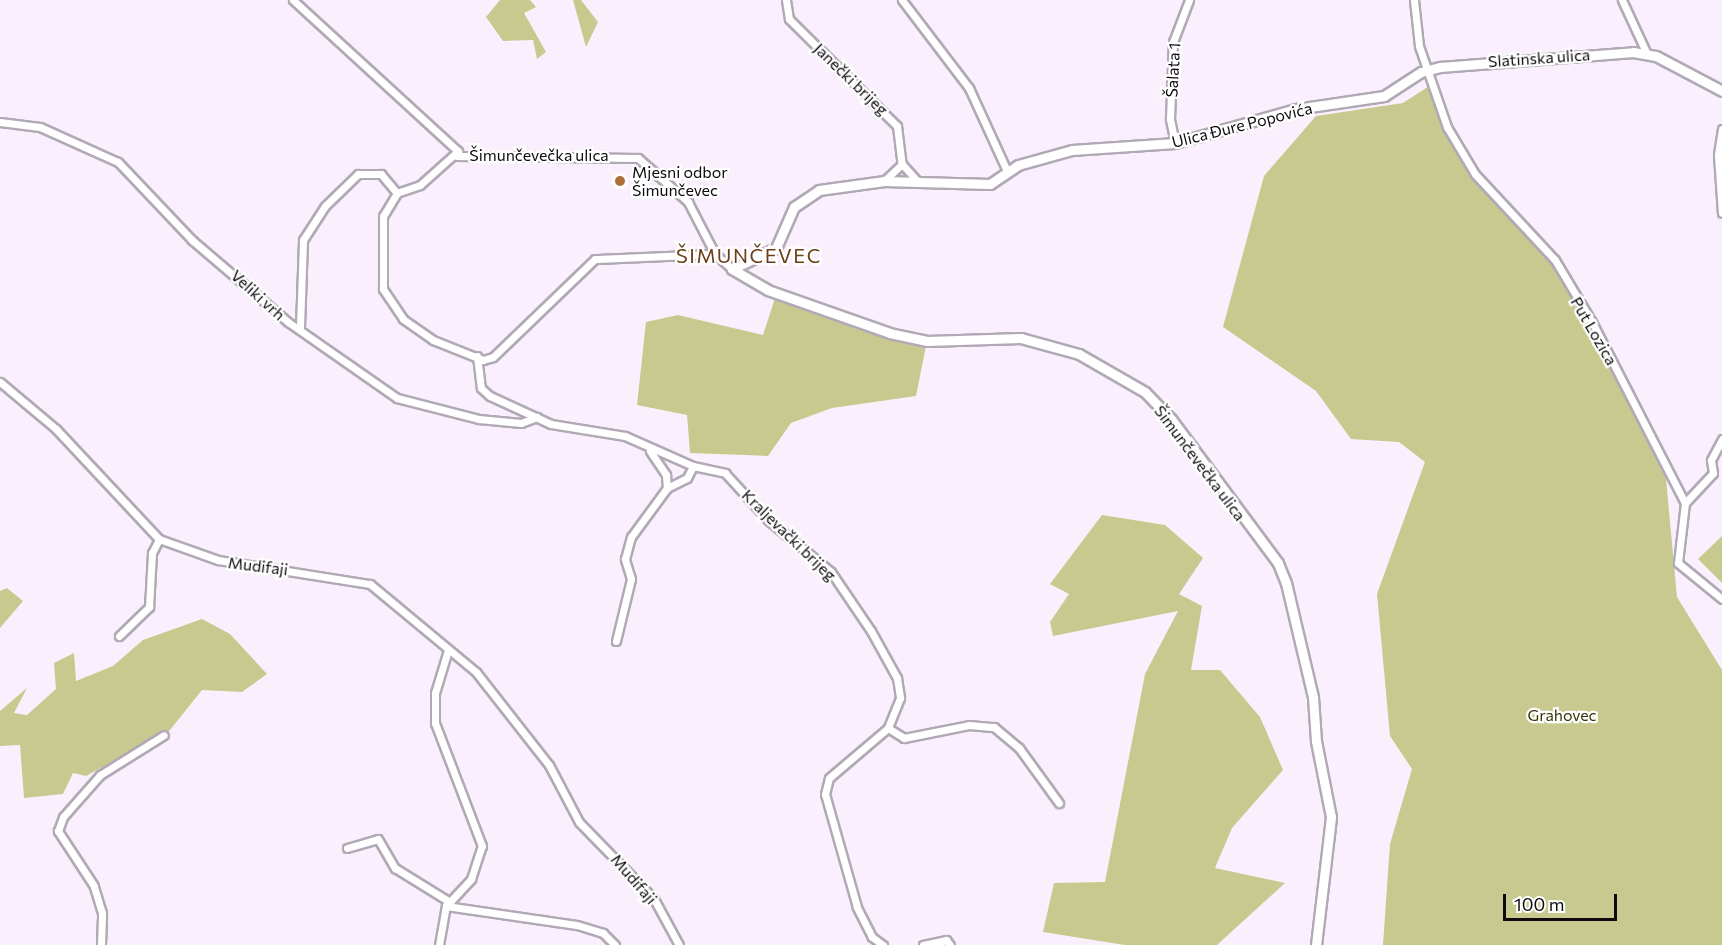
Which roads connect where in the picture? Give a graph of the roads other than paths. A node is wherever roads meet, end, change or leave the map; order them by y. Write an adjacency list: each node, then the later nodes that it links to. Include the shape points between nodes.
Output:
1 (294, 0): 13 (street, Šimunčevečka ulica, via 300,12 347,44 453,143)
2 (786, 0): 14 (street, Janečki brijeg, via 789,19 897,126)
3 (902, 0): 15 (street, via 969,88)
4 (1189, 0): 12 (street, Šalata 1, via 1173,42 1170,119)
5 (1414, 0): 8 (street, Put Lozica, via 1419,46)
6 (1622, 0): 7 (street)
7 (1647, 54): 8 (street, Slatinska ulica); 9 (street)
8 (1431, 69): 12 (street, Ulica Đure Popovića, via 1384,96 1296,108); 30 (street, Put Lozica, via 1447,127 1475,174 1555,260 1637,402 1673,487)
9 (1722, 91)
10 (0, 122): 22 (street, Veliki vrh, via 40,127 118,162 200,248)
11 (1722, 129): 19 (street, via 1718,155)
12 (1175, 143): 15 (street, Ulica Đure Popovića, via 1072,150)
13 (458, 156): 18 (street, Šimunčevečka ulica, via 420,185); 20 (street, Šimunčevečka ulica, via 638,158 688,202)
14 (903, 164): 16 (street); 17 (street)
15 (1007, 171): 17 (street, Ulica Đure Popovića, via 978,186)
16 (884, 181): 17 (street, Ulica Đure Popovića); 21 (street, Ulica Đure Popovića, via 805,196 776,248)
17 (919, 183)
18 (397, 193): 22 (street, via 381,174 358,174 325,206 303,240); 23 (street, via 383,216 380,273 390,304 433,340)
19 (1722, 213)
20 (715, 254): 21 (street, Šimunčevečka ulica); 23 (street, via 595,259 513,341 493,357)
21 (732, 269): 48 (street, Šimunčevečka ulica, via 768,290 890,333 927,341 1020,338 1079,354 1145,392 1171,419 1278,563 1286,583 1313,697 1316,741 1331,817)
22 (300, 327): 25 (street, Veliki vrh, via 344,364 404,401 479,419 521,423)
23 (477, 356): 25 (street, Kraljevački brijeg, via 481,388)
24 (0, 382): 31 (street, via 56,429)
25 (537, 417): 27 (street, Kraljevački brijeg, via 625,436)
26 (1722, 439): 30 (street, via 1711,460 1713,473)
27 (648, 449): 28 (street, Kraljevački brijeg); 29 (street, Kraljevački brijeg, via 666,474)
28 (693, 466): 29 (street, via 687,478); 36 (street, Kraljevački brijeg, via 725,473 769,521 831,572 897,678 900,698)
29 (667, 488): 34 (street, via 631,537 626,559 631,579)
30 (1685, 502): 32 (street, via 1678,563)
31 (159, 539): 33 (street, via 152,553 148,607); 35 (street, Mudifaji, via 218,561 370,584)
32 (1722, 599)
33 (119, 636)
34 (616, 640)
35 (448, 650): 40 (street, via 435,693 435,723 482,846 471,879); 44 (street, Mudifaji, via 512,716 549,765 579,822 654,899)
36 (888, 728): 38 (street, via 904,738 969,725 994,727 1019,748); 45 (street, via 828,778 825,794 857,907 872,938)
37 (164, 735): 41 (street, via 100,775 63,817 58,831 94,886 102,913)
38 (1059, 803)
39 (346, 848): 40 (street, via 378,839 395,868)
40 (448, 904): 42 (street); 43 (street, via 577,925 603,933)
41 (100, 945)
42 (439, 945)
43 (615, 945)
44 (679, 945)
45 (883, 945)
46 (923, 945): 47 (street, via 946,940)
47 (950, 945)
48 (1316, 945)

